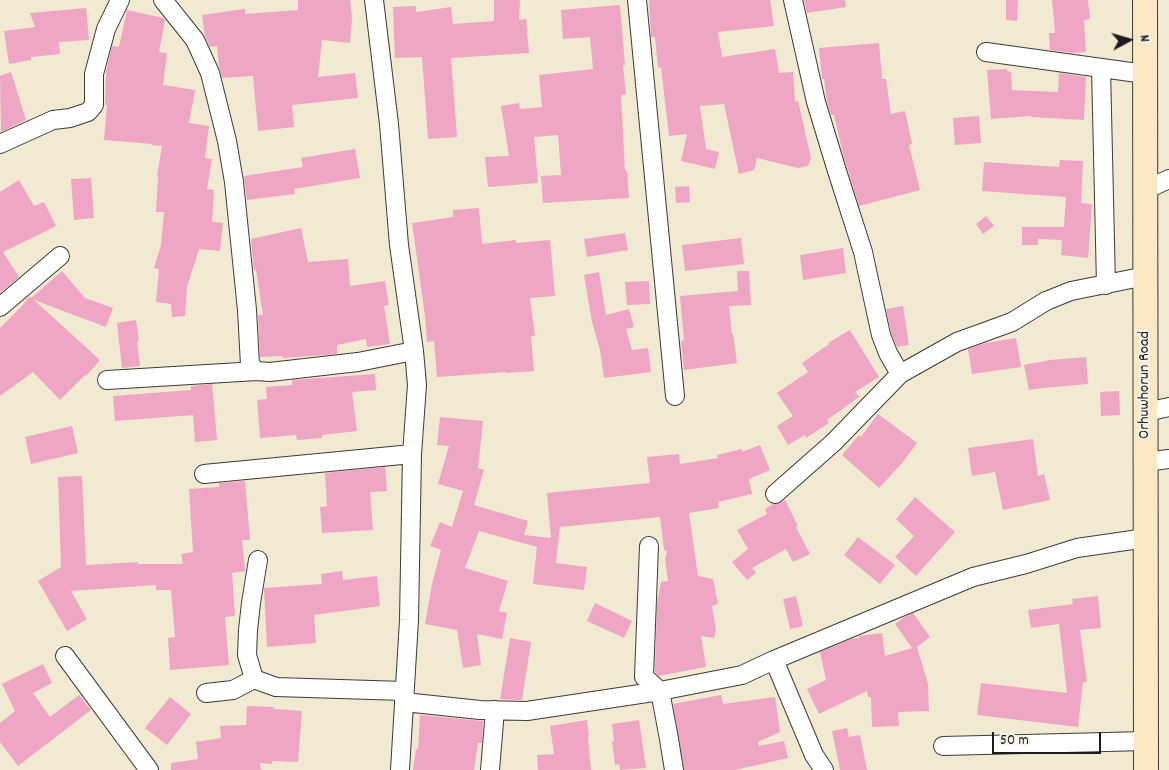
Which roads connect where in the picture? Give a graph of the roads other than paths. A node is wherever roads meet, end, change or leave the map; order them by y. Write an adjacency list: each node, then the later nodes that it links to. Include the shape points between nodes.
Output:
1 (120, 0): 10 (street, via 106,29 94,74 94,105 88,112 53,120)
2 (163, 0): 18 (street, via 194,40 210,73 228,141 250,365)
3 (374, 0): 17 (street, via 399,245)
4 (637, 0): 21 (street)
5 (793, 0): 19 (street, via 816,102 863,252 881,335)
6 (1145, 0): 9 (street, Orhuwhorun Road)
7 (986, 52): 8 (street)
8 (1101, 68): 9 (street); 15 (street)
9 (1145, 74): 12 (street, Orhuwhorun Road)
10 (0, 144)
11 (1169, 179): 12 (street)
12 (1145, 190): 14 (street, Orhuwhorun Road)
13 (60, 256): 16 (street)
14 (1146, 276): 15 (street); 23 (street, Orhuwhorun Road)
15 (1106, 285): 19 (street, via 1046,301 1012,322 957,342)
16 (0, 307)
17 (414, 351): 18 (street, via 358,362); 24 (street, via 417,385)
18 (257, 371): 20 (street)
19 (900, 374): 28 (street, via 834,442)
20 (107, 380)
21 (675, 396)
22 (1169, 407): 23 (street)
23 (1146, 412): 26 (street, Orhuwhorun Road)
24 (412, 454): 27 (street); 37 (street)
25 (1169, 459): 26 (street)
26 (1146, 462): 29 (street, Orhuwhorun Road)
27 (204, 474)
28 (775, 494)
29 (1146, 538): 33 (street, via 1078,548 973,577); 39 (street, Orhuwhorun Road)
30 (649, 546): 36 (street, via 644,676)
31 (258, 560): 34 (street, via 247,655)
32 (65, 656): 41 (street)
33 (774, 660): 36 (street, via 742,675); 45 (street, via 814,755)
34 (254, 679): 35 (street, via 233,690); 37 (street, via 276,687)
35 (206, 692)
36 (660, 692): 38 (street, via 527,711); 44 (street)
37 (404, 696): 38 (street); 42 (street)
38 (495, 710): 43 (street)
39 (1146, 741): 40 (street); 46 (street, Orhuwhorun Road)
40 (943, 746)
41 (149, 770)
42 (400, 770)
43 (490, 770)
44 (674, 770)
45 (824, 770)
46 (1146, 770)

